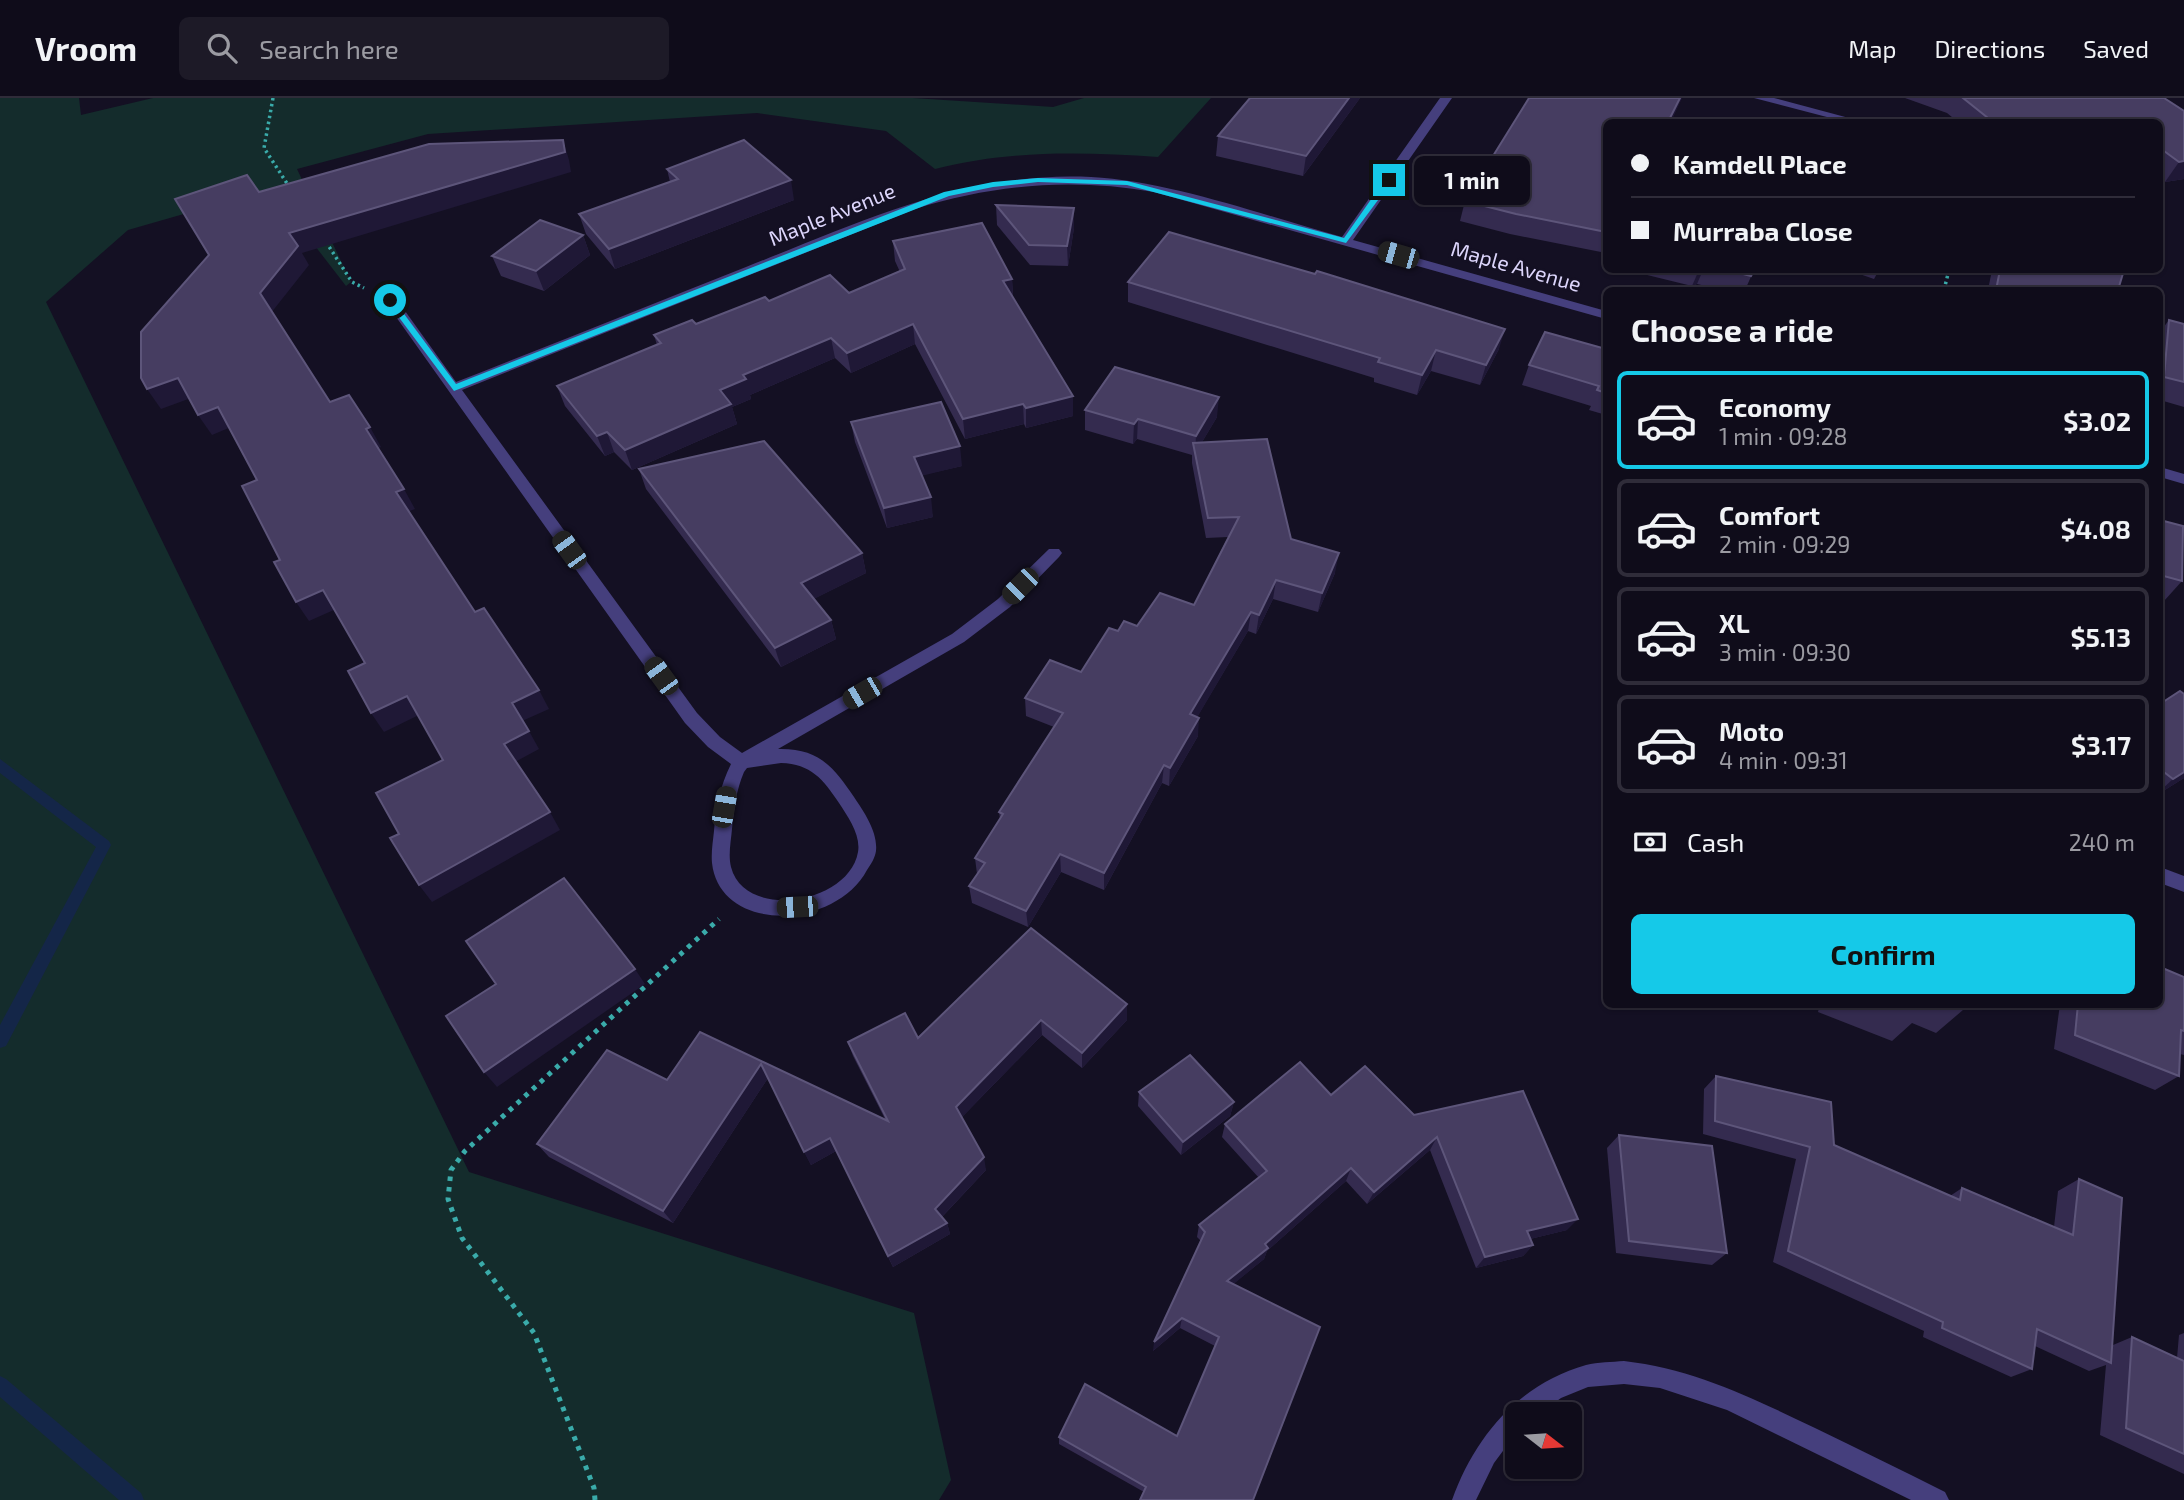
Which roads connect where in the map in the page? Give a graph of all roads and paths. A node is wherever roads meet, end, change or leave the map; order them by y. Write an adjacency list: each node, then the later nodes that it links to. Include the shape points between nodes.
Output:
1 (274, 98): 5 (path, via 264,148)
2 (1446, 98): 7 (street)
3 (1759, 98): 4 (street)
4 (1846, 119)
5 (294, 193)
6 (323, 237): 8 (path, via 352,282)
7 (1346, 241): 9 (street, Maple Avenue); 10 (street, Maple Avenue, via 1127,183 1038,180 977,187 911,206)
8 (390, 300): 10 (street)
9 (1603, 313)
10 (454, 388): 14 (street, via 691,718 714,743)
11 (2163, 473): 12 (street)
12 (2184, 479)
13 (1054, 553): 14 (street, via 1004,603 958,638)
14 (741, 762): 17 (street, via 728,785 721,865); 17 (street, via 796,755 816,764 832,777 864,830 867,852 857,874 843,888 812,906 782,908)
15 (2163, 876): 16 (street)
16 (2184, 884)
17 (742, 897): 20 (path, via 465,1151 452,1170 449,1199 462,1238 534,1333 594,1488)
18 (1534, 1402): 22 (street, via 1592,1376 1620,1371 1652,1374 1730,1398)
19 (1505, 1430): 21 (street, via 1472,1474)
20 (594, 1500)
21 (1464, 1500)
22 (1937, 1500)

